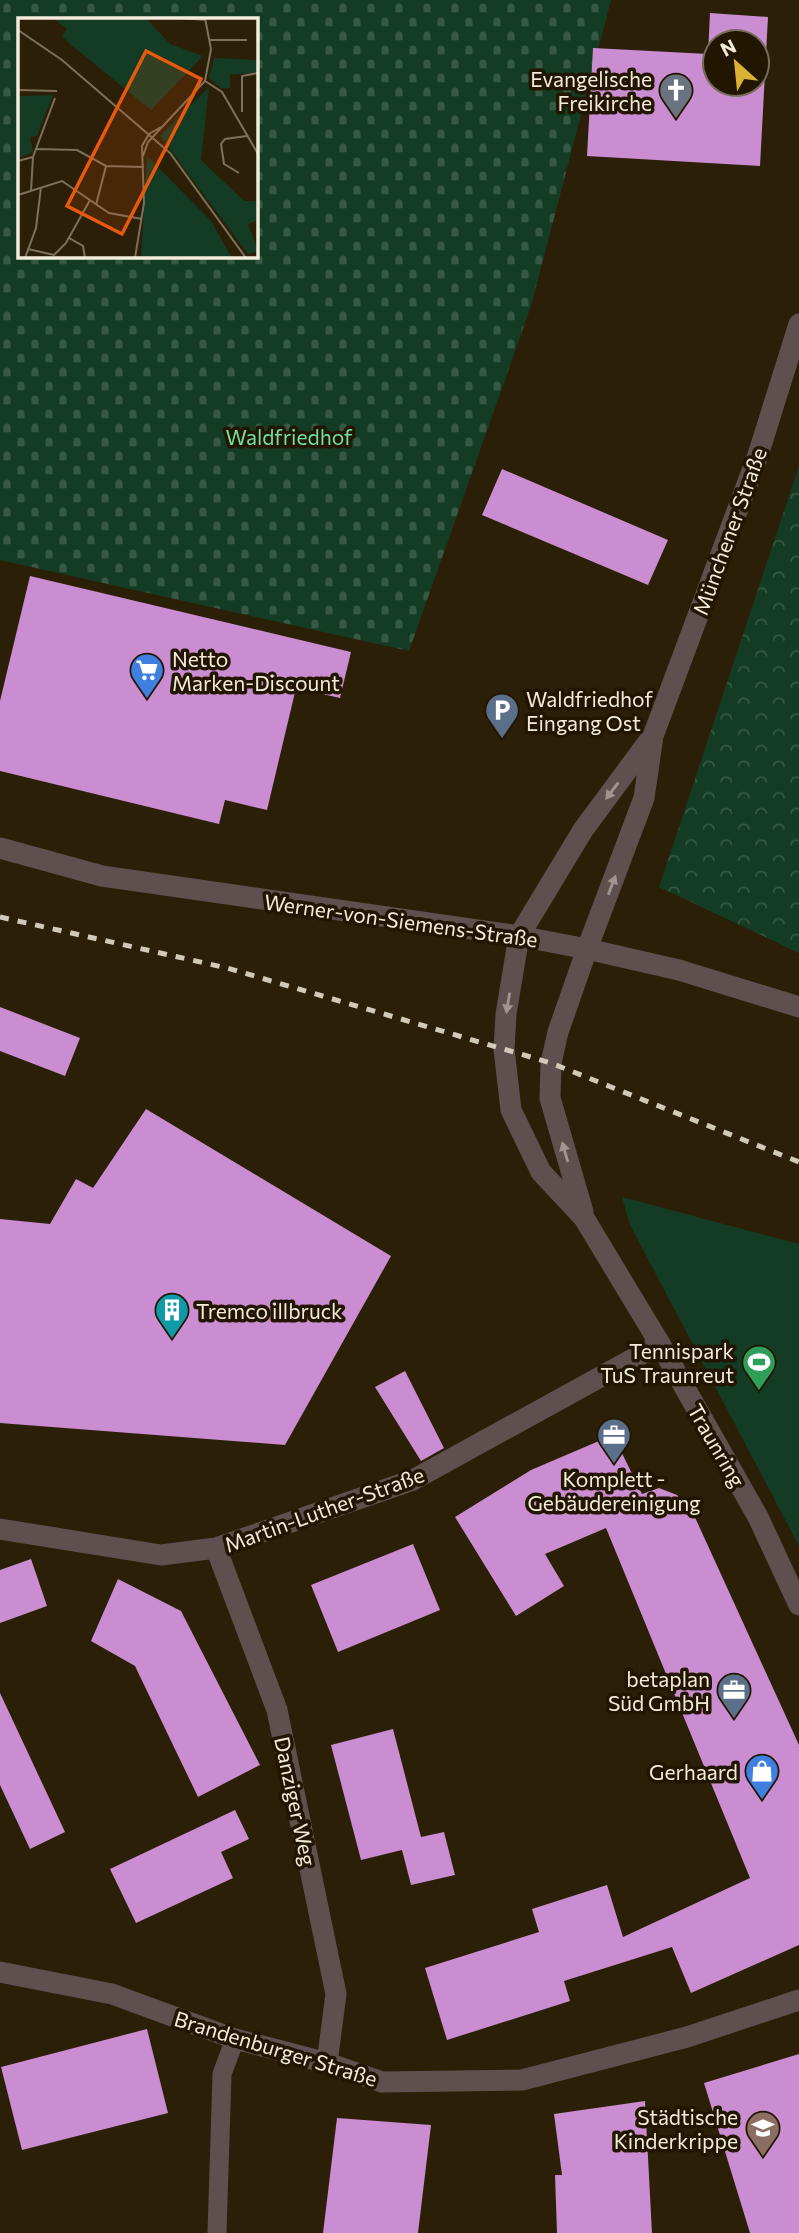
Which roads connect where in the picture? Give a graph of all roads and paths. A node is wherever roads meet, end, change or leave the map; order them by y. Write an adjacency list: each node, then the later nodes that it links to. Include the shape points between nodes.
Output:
1 (799, 324): 2 (street, Münchener Straße, via 758,455)
2 (653, 736): 4 (street, Münchener Straße, one-way to 4, via 583,830); 5 (street, Münchener Straße, one-way to 2, via 644,798)
3 (0, 848): 4 (street, Werner-von-Siemens-Straße, via 102,876)
4 (519, 936): 5 (street, Werner-von-Siemens-Straße); 7 (street, Traunring, one-way to 7, via 504,1049 511,1110 541,1172)
5 (587, 949): 6 (street, Werner-von-Siemens-Straße, via 680,970); 7 (street, Traunring, one-way to 5, via 550,1098 558,1032)
6 (799, 1007)
7 (584, 1218): 8 (street, Traunring)
8 (660, 1344): 10 (street, Martin-Luther-Straße, via 413,1480); 11 (street, Traunring, via 758,1517)
9 (0, 1528): 10 (street, Martin-Luther-Straße, via 161,1555)
10 (216, 1548): 15 (street, Danziger Weg, via 283,1737 337,1994)
11 (799, 1605)
12 (0, 1972): 14 (street, Brandenburger Straße, via 112,1994)
13 (799, 2000): 15 (street, Brandenburger Straße, via 687,2037 522,2080 382,2082)
14 (235, 2039): 15 (street, Brandenburger Straße); 16 (lane, via 222,2074)
15 (327, 2063)
16 (217, 2233)

